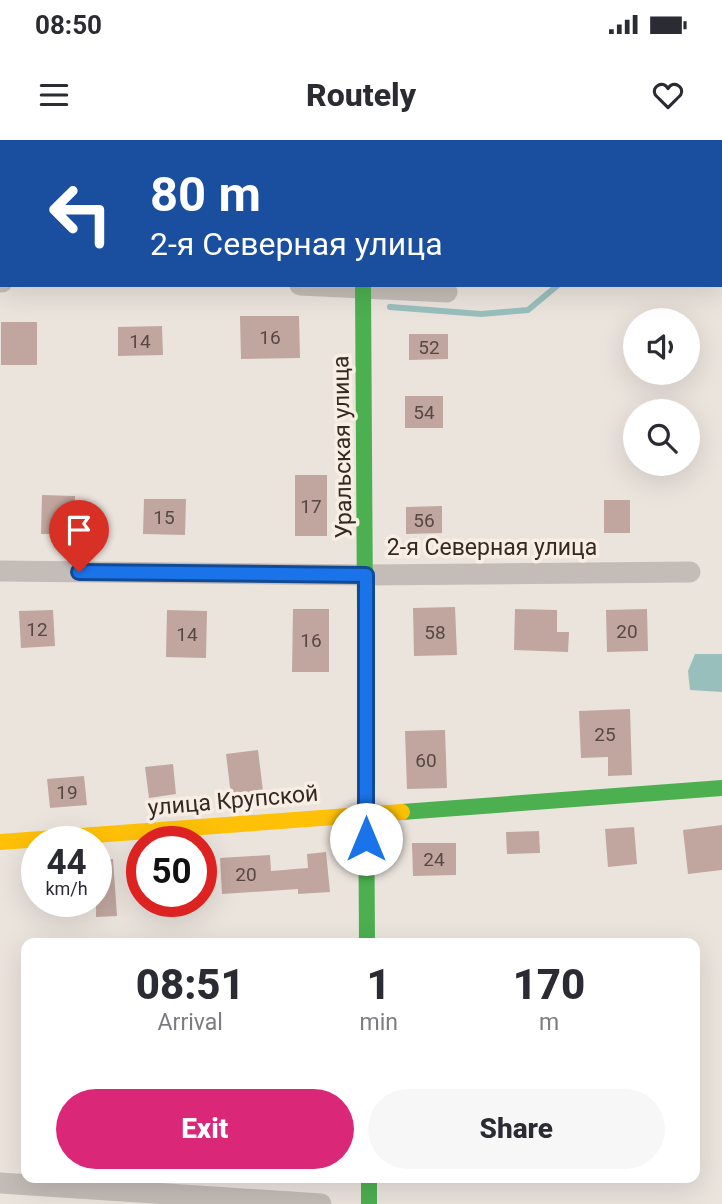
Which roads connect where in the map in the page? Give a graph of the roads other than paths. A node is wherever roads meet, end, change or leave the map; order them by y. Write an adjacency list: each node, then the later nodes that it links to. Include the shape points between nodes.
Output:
1 (363, 287): 6 (street, Уральская улица)
2 (370, 287): 3 (street)
3 (447, 292)
4 (0, 571): 6 (street, 2-я Северная улица)
5 (690, 572): 6 (street, 2-я Северная улица)
6 (366, 575): 8 (street, Уральская улица)
7 (722, 788): 8 (street, улица Крупской)
8 (366, 813): 9 (street, улица Крупской); 10 (street, Уральская улица)
9 (0, 842)
10 (367, 938)
11 (369, 1183): 14 (street)
12 (0, 1184): 13 (street)
13 (321, 1204)
14 (369, 1204)

